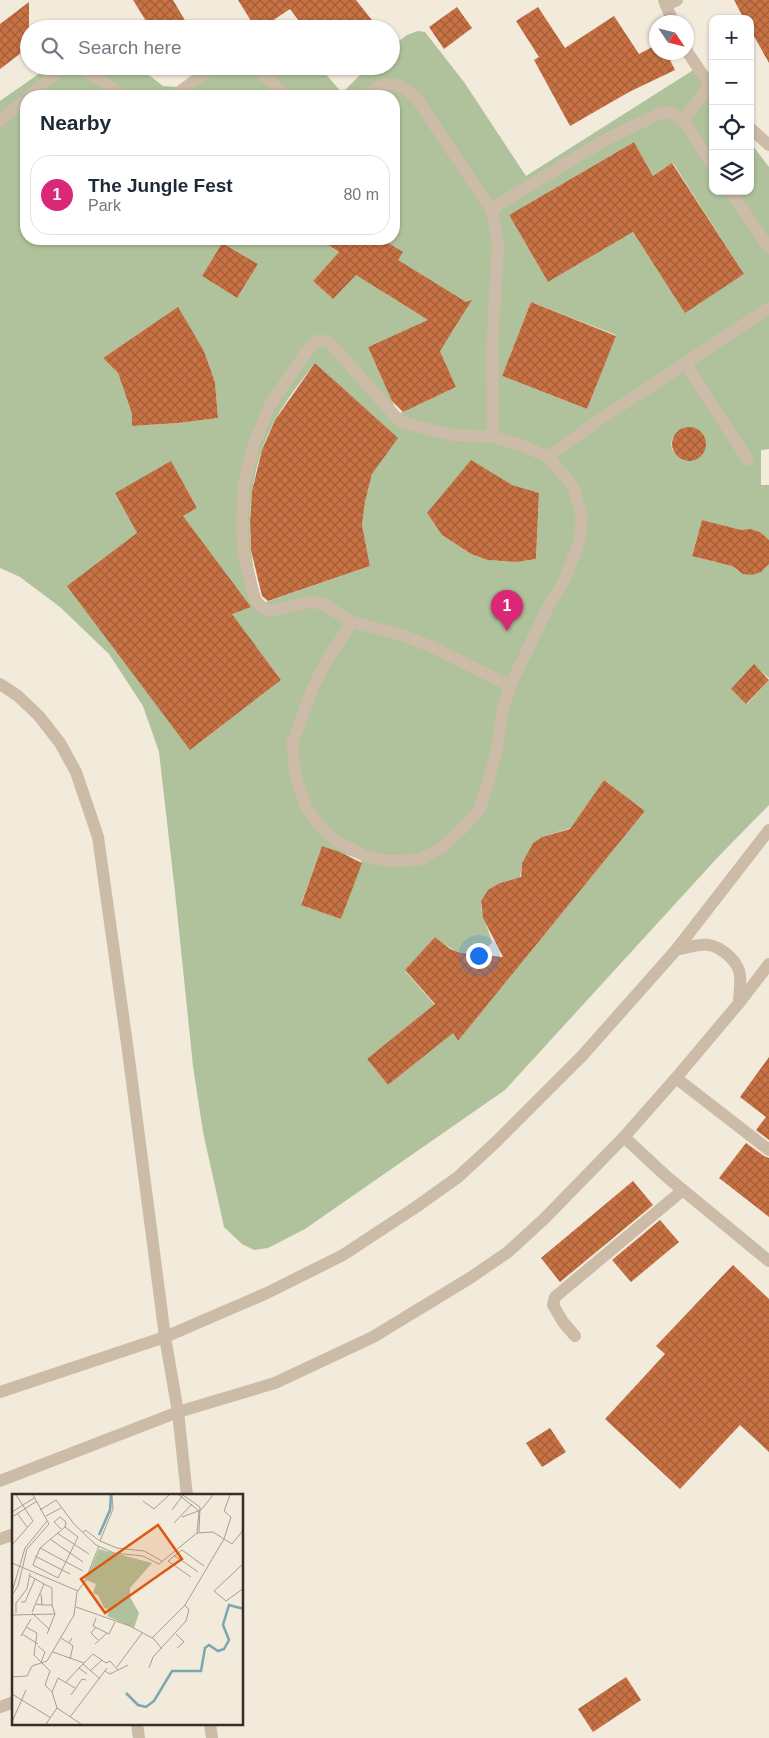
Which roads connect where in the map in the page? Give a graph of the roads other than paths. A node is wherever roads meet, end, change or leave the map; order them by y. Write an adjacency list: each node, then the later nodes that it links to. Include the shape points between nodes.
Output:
1 (669, 2): 2 (street)
2 (672, 15)
3 (693, 60): 8 (street)
4 (54, 75): 9 (street)
5 (92, 75): 10 (street)
6 (202, 75): 11 (street)
7 (264, 75): 12 (street)
8 (709, 85)
9 (36, 90)
10 (116, 90)
11 (182, 90)
12 (280, 90)
13 (374, 90): 22 (street, via 384,84 394,84 417,99)
14 (709, 90): 17 (street)
15 (20, 104): 16 (street)
16 (0, 120)
17 (684, 122): 20 (street); 22 (street, via 666,112 653,117 605,140)
18 (754, 132): 19 (street)
19 (769, 145)
20 (709, 160)
21 (733, 195): 23 (street)
22 (492, 211): 26 (street, via 498,246 492,349)
23 (769, 248)
24 (769, 308): 25 (street)
25 (685, 363): 27 (street); 28 (street)
26 (492, 437): 27 (street); 29 (street, via 452,435 404,423 330,343 316,341 307,351 270,405 254,444 244,483 243,551 255,600 262,607 270,611 317,602)
27 (548, 457): 31 (street, via 573,486 582,517 579,543 564,581)
28 (748, 460)
29 (352, 622): 31 (street, via 402,635 432,647); 31 (street, via 313,687 292,744 296,777 306,807 336,841 365,856 387,861 420,860 443,847 470,821 480,809 496,754)
30 (0, 684): 42 (street, via 39,716 60,743 76,772 98,837)
31 (510, 686)
32 (769, 830): 33 (street)
33 (676, 950): 35 (street, via 702,944 724,951 740,974); 42 (street, via 582,1056 458,1177 343,1255)
34 (769, 965): 35 (street)
35 (739, 1003): 36 (street)
36 (676, 1078): 37 (street); 38 (street)
37 (624, 1137): 39 (street); 44 (street, via 508,1252 470,1278 373,1337 275,1383)
38 (769, 1150)
39 (683, 1190): 40 (street); 41 (street, via 554,1299 553,1305)
40 (769, 1261)
41 (575, 1336)
42 (165, 1337): 43 (street); 44 (street)
43 (0, 1392)
44 (178, 1412): 45 (street); 46 (street)
45 (0, 1481)
46 (187, 1494)
47 (12, 1535): 48 (street)
48 (0, 1539)
49 (12, 1703): 50 (street)
50 (0, 1707)

